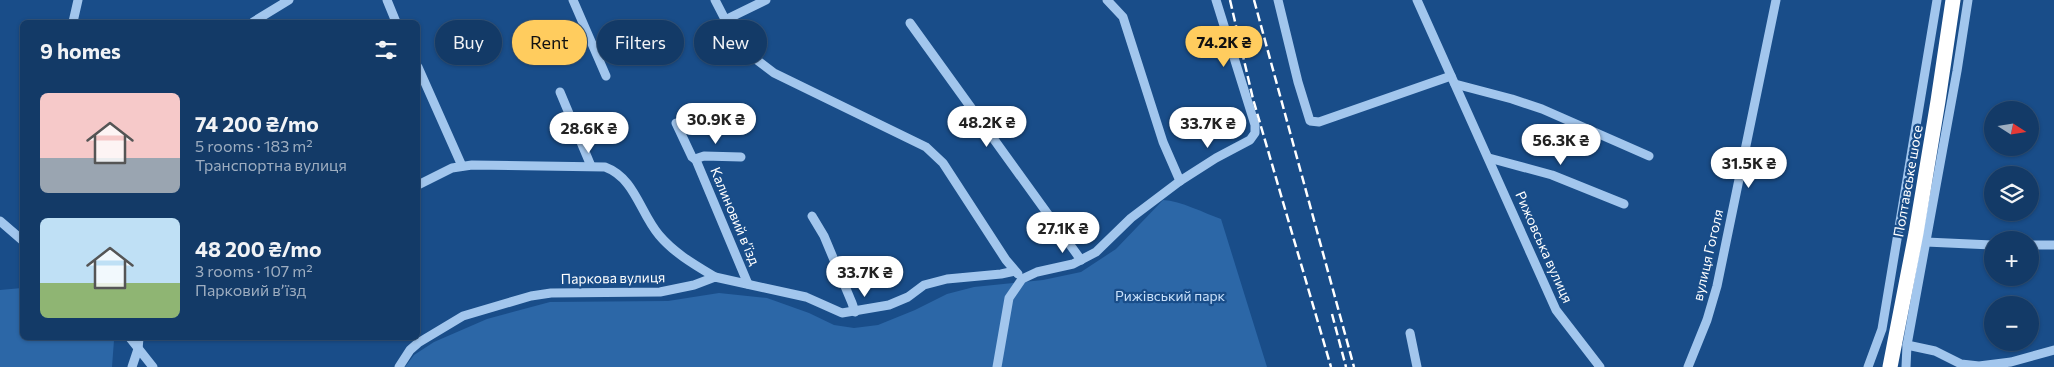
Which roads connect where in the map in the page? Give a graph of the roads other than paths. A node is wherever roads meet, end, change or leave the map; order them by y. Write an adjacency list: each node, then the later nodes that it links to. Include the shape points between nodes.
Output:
1 (78, 0): 16 (street)
2 (289, 0): 15 (street)
3 (386, 0): 18 (street)
4 (573, 0): 23 (street)
5 (714, 0): 19 (street)
6 (766, 0): 19 (street)
7 (1107, 0): 33 (street, via 1122,18 1163,142)
8 (1216, 0): 33 (street, via 1255,133 1250,140)
9 (1278, 0): 24 (street, via 1310,121 1319,122)
10 (1417, 0): 24 (street, Рижовська вулиця)
11 (1776, 0): 61 (street, вулиця Гоголя, via 1717,286)
12 (1937, 0): 62 (street, via 1882,329)
13 (1953, 0): 63 (highway, Полтавське шосе, via 1927,167)
14 (1968, 0): 39 (street)
15 (274, 3): 17 (street)
16 (73, 20)
17 (255, 20)
18 (395, 20)
19 (725, 20)
20 (910, 23): 43 (street)
21 (763, 65): 44 (street, via 926,147 943,163)
22 (420, 72): 31 (street)
23 (606, 76)
24 (1453, 80): 28 (street, via 1542,108); 29 (street, Рижовська вулиця)
25 (560, 92): 32 (street)
26 (676, 122): 30 (street, Калиновий в’їзд)
27 (741, 156): 30 (street, Калиновий в’їзд)
28 (1649, 156)
29 (1489, 158): 35 (street, Рижовська вулиця, via 1552,175); 60 (street, Рижовська вулиця, via 1556,310)
30 (695, 159): 47 (street, Калиновий в’їзд)
31 (462, 166): 32 (street); 34 (street)
32 (592, 166): 45 (street, via 612,170 624,178 660,236 691,263)
33 (1180, 181): 43 (street, via 1131,218 1096,252)
34 (420, 184)
35 (1624, 204)
36 (812, 216): 48 (street, via 824,236)
37 (0, 221): 38 (street)
38 (20, 238)
39 (1926, 242): 40 (street); 52 (street)
40 (1984, 245)
41 (2039, 245): 42 (street)
42 (2054, 245)
43 (1081, 260): 46 (street)
44 (1015, 271): 46 (street); 48 (street, via 924,285 889,305)
45 (715, 277): 47 (street); 57 (street, Паркова вулиця, via 660,292 551,293 484,310 464,316 429,335 410,350)
46 (1022, 278): 58 (street, via 1009,298)
47 (748, 284): 48 (street, via 806,297 842,313)
48 (854, 312)
49 (1410, 333): 59 (street)
50 (131, 340): 53 (street)
51 (139, 340): 53 (street)
52 (1907, 345): 54 (street, via 1935,351 1961,364 1979,366 2011,362); 64 (street)
53 (138, 349): 55 (street); 56 (street)
54 (2054, 350)
55 (132, 367)
56 (153, 367)
57 (399, 367)
58 (997, 367)
59 (1416, 367)
60 (1600, 367)
61 (1688, 367)
62 (1868, 367)
63 (1890, 367)
64 (1906, 367)

